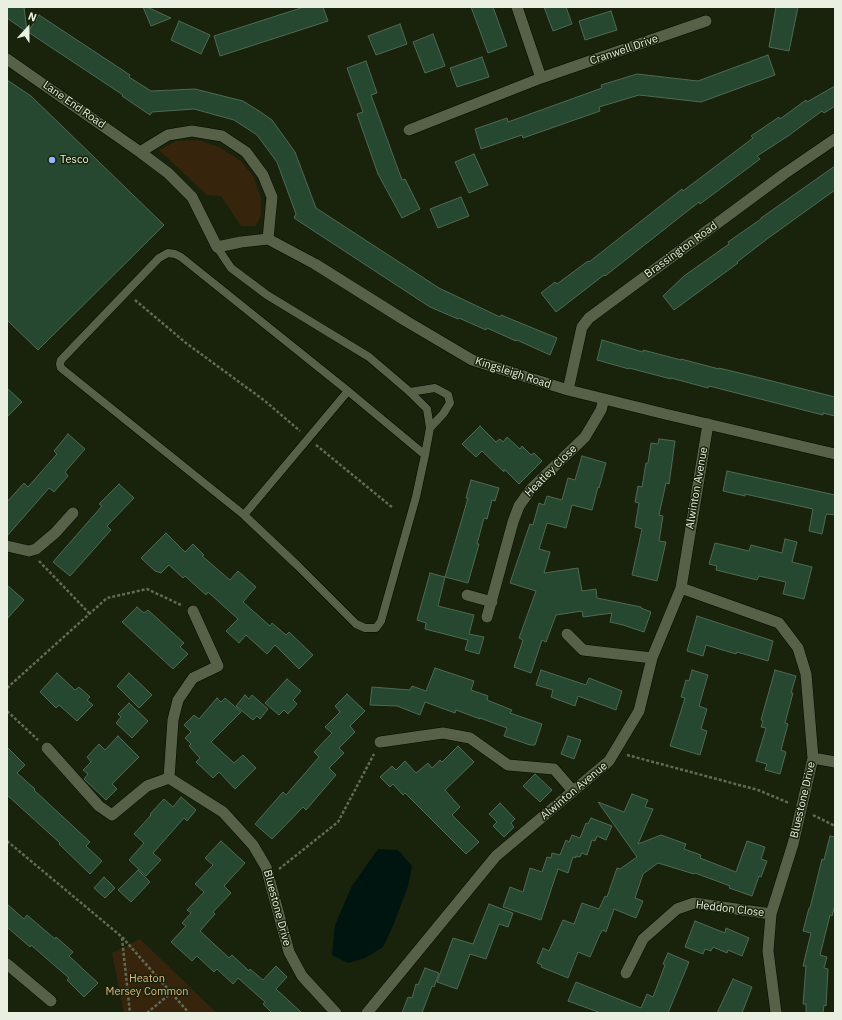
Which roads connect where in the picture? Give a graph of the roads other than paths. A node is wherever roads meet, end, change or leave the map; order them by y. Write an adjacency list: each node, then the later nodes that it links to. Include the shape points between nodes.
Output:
1 (517, 7): 4 (street)
2 (706, 21): 4 (street, Cranwell Drive)
3 (7, 59): 7 (street, Lane End Road)
4 (541, 78): 5 (street, Cranwell Drive)
5 (409, 130)
6 (835, 139): 10 (street, Brassington Road, via 589,318 582,327)
7 (140, 152): 8 (street, via 168,135 192,130 222,136 246,152 263,175 272,197); 9 (street, Lane End Road, via 168,173 192,198)
8 (268, 239): 9 (street); 10 (street, Kingsleigh Road, via 315,264 472,360)
9 (217, 247): 12 (lane, via 231,268 267,295 369,357)
10 (568, 390): 13 (street, Kingsleigh Road)
11 (348, 391): 17 (lane); 19 (lane); 19 (lane, via 187,262 175,254 168,253 163,255 61,360 61,368)
12 (410, 392): 15 (lane, via 427,409); 15 (lane, via 435,388 448,395 450,403)
13 (604, 399): 14 (street, Kingsleigh Road); 23 (street, Heatley Close, via 601,410 585,437 531,489 519,506)
14 (708, 424): 16 (street, Kingsleigh Road); 21 (street, Alwinton Avenue)
15 (430, 428): 17 (lane)
16 (835, 454)
17 (425, 455): 19 (lane, via 416,497 381,621 376,628 365,628 356,624)
18 (73, 513): 20 (street, via 55,534 36,549 29,551)
19 (244, 515)
20 (7, 546)
21 (681, 588): 27 (street, Alwinton Avenue); 30 (street, Bluestone Drive, via 779,623 798,648 806,674)
22 (467, 595): 23 (street)
23 (492, 602): 25 (street, Heatley Close)
24 (193, 611): 32 (street, via 218,666 193,678 178,700 173,720)
25 (488, 617)
26 (567, 634): 27 (street, via 583,650)
27 (652, 658): 33 (street, Alwinton Avenue, via 639,711 616,750 609,761)
28 (380, 742): 33 (street, via 443,733 470,738 508,765 554,768)
29 (47, 748): 32 (street, via 99,806 112,815 147,786)
30 (813, 758): 31 (street); 34 (street, Bluestone Drive, via 793,844)
31 (835, 762)
32 (169, 778): 38 (street, Bluestone Drive, via 223,812 253,845 266,867 289,952 302,976)
33 (573, 791): 39 (street, Alwinton Avenue, via 496,856)
34 (771, 914): 36 (street, Heddon Close, via 694,903 677,909 643,939); 40 (street, Bluestone Drive, via 768,951)
35 (7, 964): 37 (street)
36 (626, 973)
37 (51, 1000)
38 (336, 1013)
39 (367, 1013)
40 (776, 1013)

